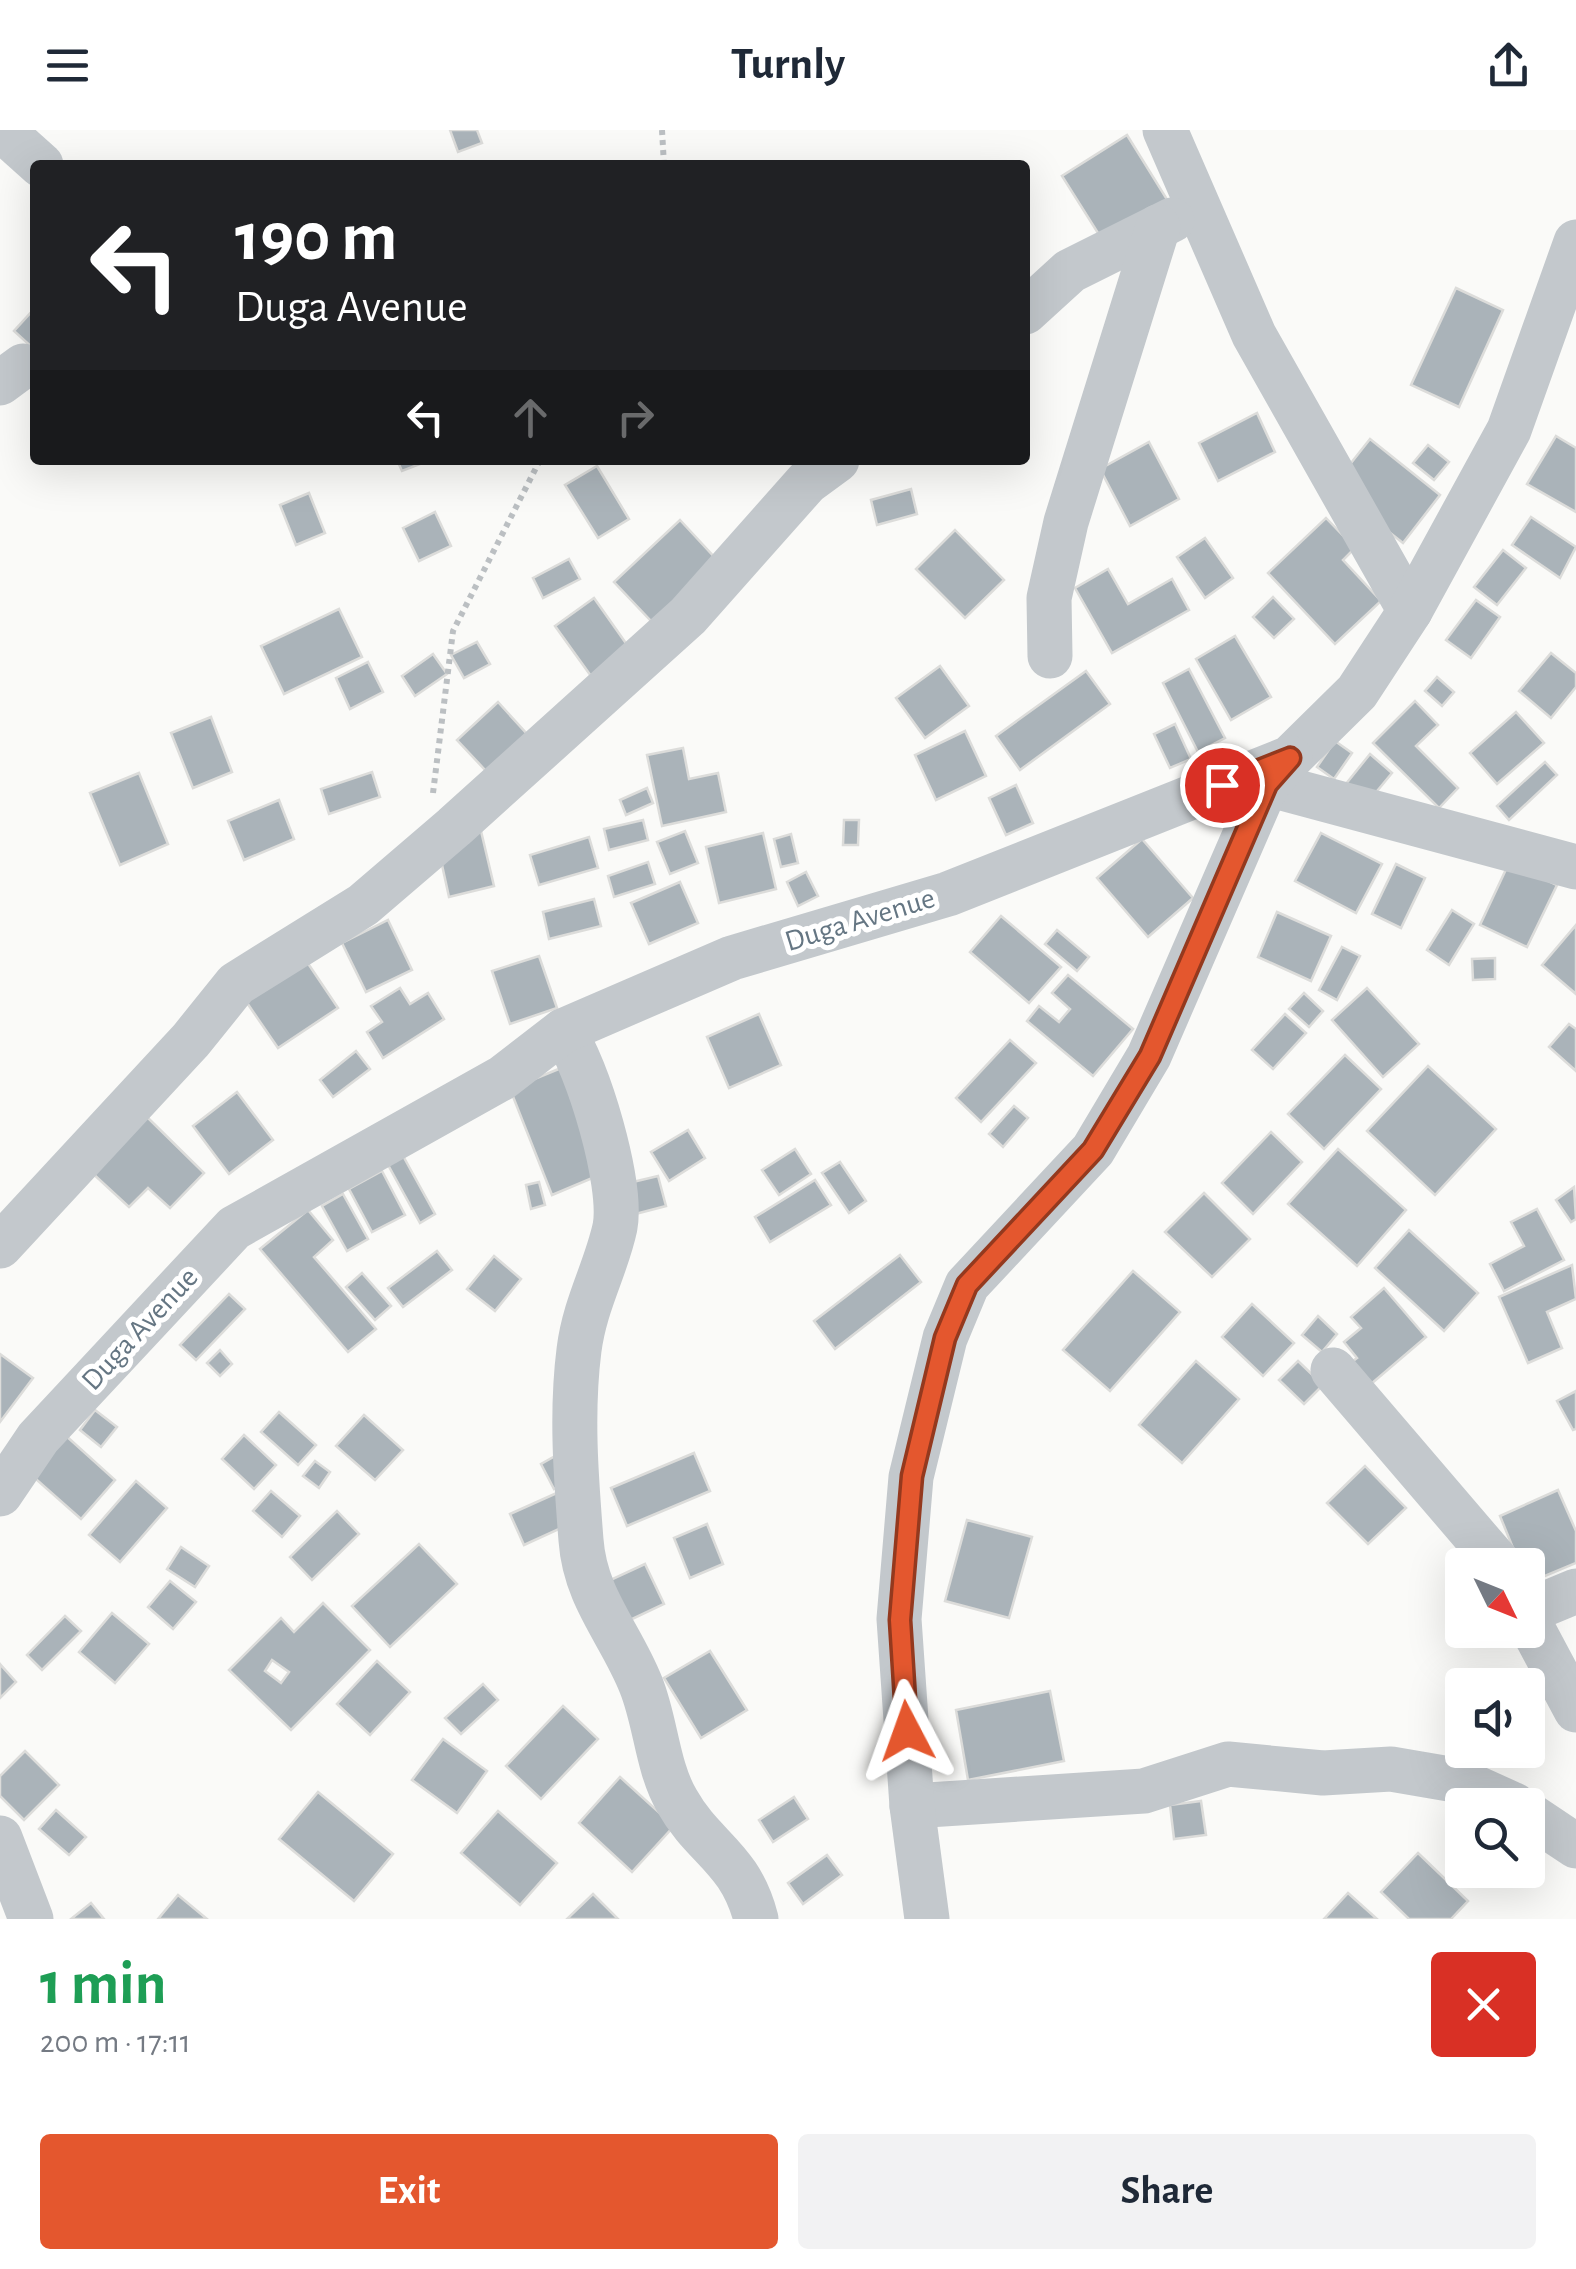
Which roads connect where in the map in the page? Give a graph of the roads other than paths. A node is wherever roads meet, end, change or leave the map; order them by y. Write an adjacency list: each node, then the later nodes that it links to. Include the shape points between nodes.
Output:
1 (2, 130): 3 (street)
2 (1165, 130): 4 (street)
3 (35, 160)
4 (1177, 218): 6 (street, via 1070,271); 8 (street, via 1254,335); 9 (street, via 1066,522 1049,598)
5 (1576, 242): 8 (street, Duga Avenue, via 1509,430)
6 (1030, 307)
7 (830, 465): 13 (street, via 807,482 688,616 363,905 236,984)
8 (1410, 612): 10 (street, Duga Avenue, via 1358,692)
9 (1050, 656)
10 (1278, 771): 11 (street); 12 (street, Duga Avenue, via 948,894 732,958); 22 (street, via 1150,1056 1093,1150 967,1285 945,1338 912,1476 900,1620)
11 (1576, 867)
12 (563, 1031): 15 (street, Duga Avenue, via 502,1078 234,1228 38,1438); 27 (street, via 578,1056 614,1178 616,1224 591,1290 575,1408 588,1587 640,1682 677,1802 726,1855 748,1889)
13 (0, 1246)
14 (1333, 1370): 16 (street)
15 (0, 1494)
16 (1485, 1548)
17 (1576, 1592): 18 (street)
18 (1545, 1604)
19 (1543, 1648): 20 (street)
20 (1576, 1710)
21 (1476, 1788): 22 (street, via 1391,1769 1322,1772 1228,1764 1144,1790)
22 (912, 1806): 28 (street)
23 (1545, 1825): 25 (street)
24 (0, 1838): 26 (street)
25 (1576, 1846)
26 (31, 1919)
27 (756, 1919)
28 (927, 1919)

